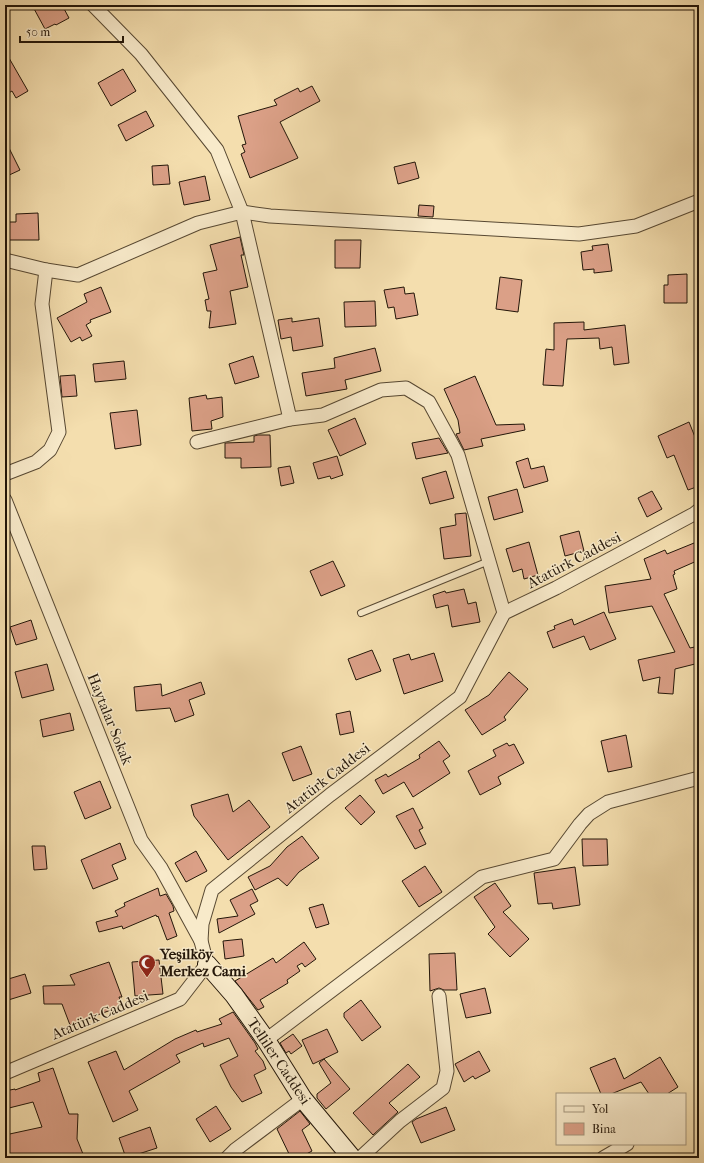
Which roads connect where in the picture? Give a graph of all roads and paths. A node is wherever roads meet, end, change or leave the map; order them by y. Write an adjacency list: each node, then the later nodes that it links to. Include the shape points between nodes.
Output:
1 (93, 5): 3 (street, via 141,54 217,150)
2 (699, 201): 3 (street, via 636,226 579,234 270,216)
3 (242, 212): 5 (street, via 198,223 78,275); 6 (street)
4 (5, 260): 5 (street)
5 (46, 270): 8 (street, via 42,304 59,432 50,450 36,462)
6 (290, 419): 7 (street); 11 (street, via 323,415 381,390 406,388 429,402 458,455)
7 (197, 442)
8 (5, 474)
9 (5, 500): 15 (street, Haytalar Sokak, via 141,840 161,868)
10 (699, 510): 13 (street, Atatürk Caddesi, via 556,588)
11 (489, 561): 12 (lane); 13 (street)
12 (361, 613)
13 (504, 613): 15 (street, Atatürk Caddesi, via 460,697 330,795 212,890 202,924)
14 (699, 778): 18 (street, via 608,802 589,814 554,860 482,877)
15 (201, 941): 16 (street, Atatürk Caddesi)
16 (207, 964): 18 (street, Telliler Caddesi, via 234,995); 19 (street, Atatürk Caddesi, via 180,999)
17 (439, 996): 24 (street, via 447,1072 443,1088 400,1121)
18 (266, 1040): 20 (street, Telliler Caddesi)
19 (5, 1073)
20 (303, 1099): 22 (street); 23 (street, Telliler Caddesi)
21 (625, 1145): 25 (street)
22 (227, 1158)
23 (352, 1158)
24 (360, 1158)
25 (603, 1158)

